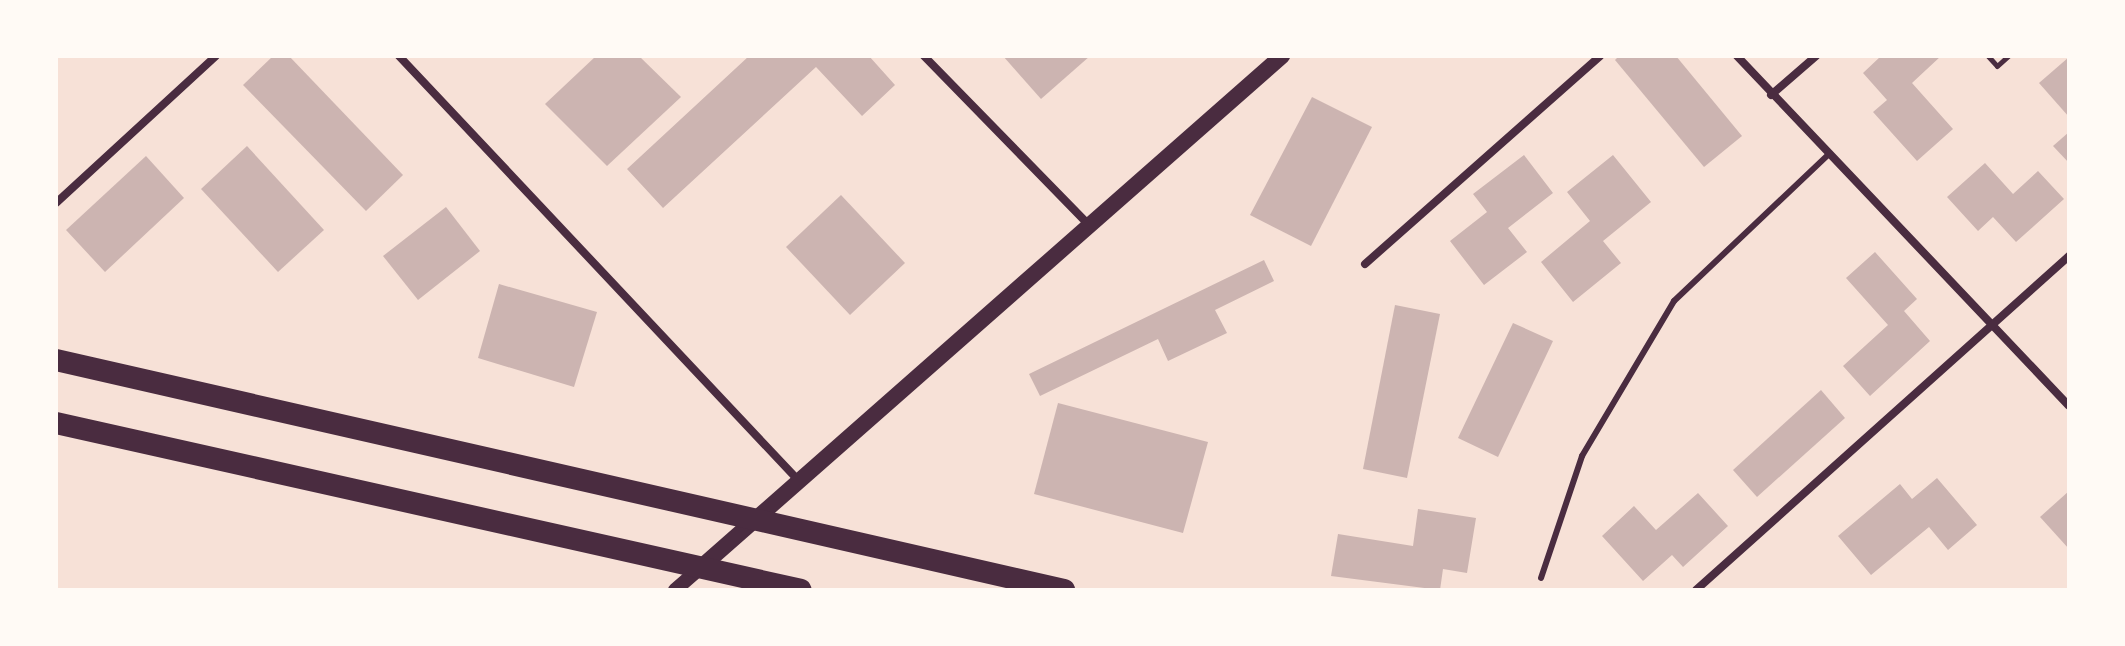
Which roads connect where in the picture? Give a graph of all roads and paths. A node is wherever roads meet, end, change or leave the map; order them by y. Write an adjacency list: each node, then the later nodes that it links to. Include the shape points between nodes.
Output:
1 (216, 56): 12 (street)
2 (399, 56): 20 (street)
3 (924, 56): 13 (street)
4 (1282, 56): 13 (main road)
5 (1600, 56): 15 (street)
6 (1737, 56): 10 (street)
7 (1816, 56): 10 (street)
8 (1988, 56): 9 (path, via 1997,66)
9 (2008, 56)
10 (1771, 95): 11 (street)
11 (1828, 155): 16 (street); 23 (lane, via 1674,301 1582,456)
12 (56, 203)
13 (1090, 226): 20 (main road)
14 (2069, 256): 16 (street)
15 (1365, 264)
16 (1991, 323): 18 (street); 27 (street)
17 (56, 360): 21 (highway)
18 (2069, 406)
19 (56, 423): 22 (highway)
20 (799, 481): 21 (main road)
21 (757, 518): 22 (main road); 26 (highway)
22 (699, 569): 24 (street); 25 (highway)
23 (1541, 578)
24 (675, 590)
25 (801, 590)
26 (1064, 590)
27 (1696, 590)

